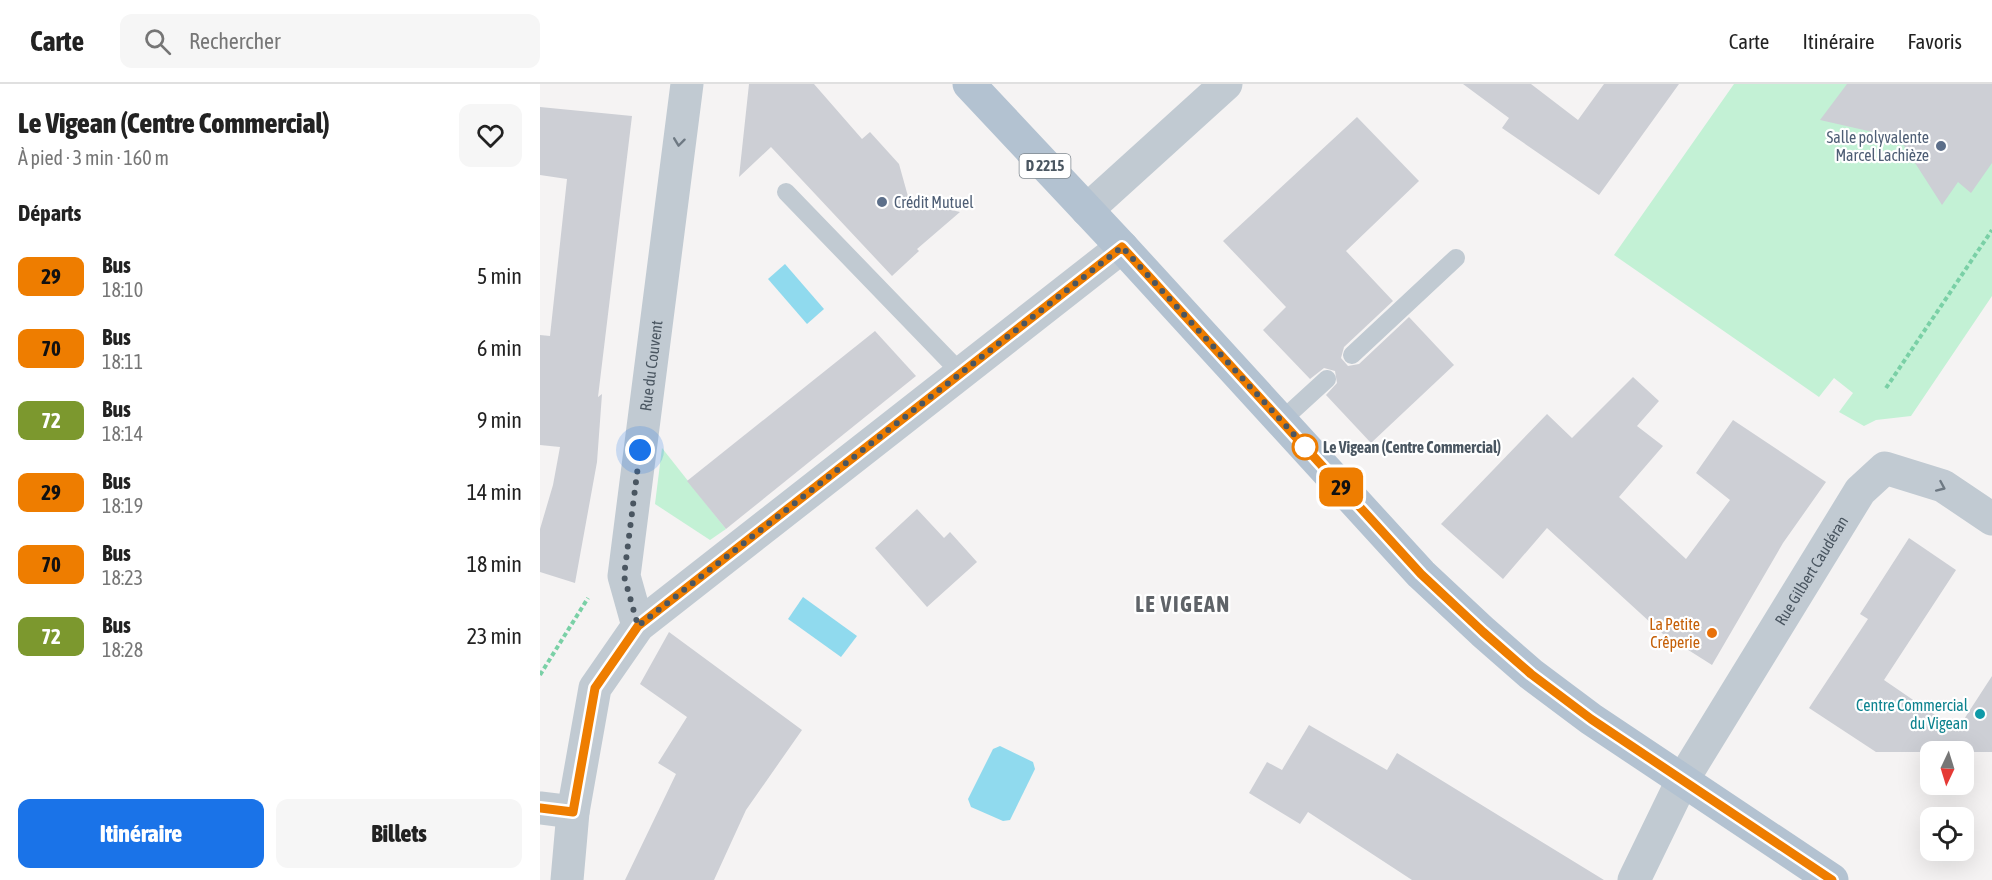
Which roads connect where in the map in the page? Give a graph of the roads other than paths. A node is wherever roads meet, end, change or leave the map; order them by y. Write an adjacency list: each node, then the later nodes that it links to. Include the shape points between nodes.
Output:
1 (687, 84): 13 (street, Rue du Couvent, one-way to 13, via 624,576)
2 (969, 84): 5 (main road, D 2215)
3 (1226, 84): 5 (street)
4 (786, 192): 9 (lane)
5 (1087, 210): 6 (main road, D 2215)
6 (1122, 247): 9 (street); 11 (main road, D 2215)
7 (1456, 258): 8 (lane)
8 (1352, 355)
9 (961, 373): 13 (street)
10 (1327, 379): 11 (lane)
11 (1281, 421): 14 (main road, D 2215, via 1421,574 1483,632 1574,706)
12 (1992, 519): 14 (street, Rue Gilbert Caudéran, one-way to 12, via 1860,491 1885,468 1943,486)
13 (638, 626): 16 (street, via 595,688)
14 (1682, 780): 18 (street, Rue Gilbert Caudéran); 19 (main road, D 2215)
15 (540, 808): 16 (street)
16 (573, 812): 17 (street)
17 (567, 880)
18 (1634, 880)
19 (1832, 880)

